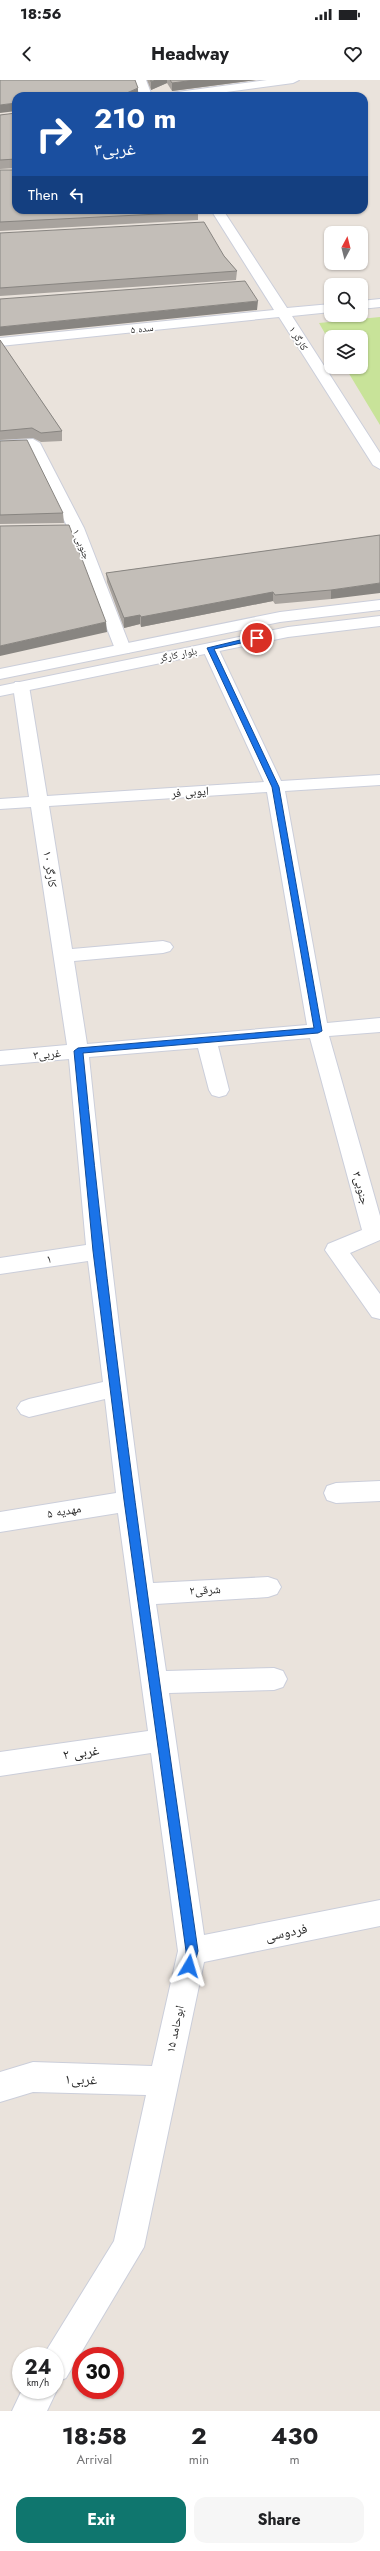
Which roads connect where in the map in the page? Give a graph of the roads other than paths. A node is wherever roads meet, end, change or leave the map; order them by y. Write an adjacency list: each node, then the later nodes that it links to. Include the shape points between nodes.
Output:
1 (140, 80): 3 (street)
2 (294, 80): 4 (street)
3 (144, 92)
4 (201, 92)
5 (220, 214): 6 (street, کارگر ۱)
6 (226, 224): 7 (street); 8 (street, کارگر ۱)
7 (211, 225)
8 (264, 283): 9 (street); 13 (street, کارگر ۱)
9 (249, 284)
10 (380, 303): 11 (street)
11 (368, 304)
12 (324, 309): 13 (street, سده ۵)
13 (284, 314): 14 (street, سده ۵); 16 (street, کارگر ۱)
14 (0, 342)
15 (0, 445): 20 (street, ۱ جنوبی, via 33,443)
16 (380, 465)
17 (380, 605): 20 (street, بلوار کارگر, via 280,617)
18 (380, 621): 19 (street, بلوار کارگر, via 288,632)
19 (210, 648): 22 (street, بلوار کارگر); 25 (street, جنوبی۳)
20 (123, 649): 21 (street, بلوار کارگر)
21 (0, 674)
22 (21, 686): 23 (street, بلوار کارگر); 26 (street, کارگر ۱۰)
23 (0, 691)
24 (380, 780): 25 (street, ایوبی فر)
25 (275, 787): 26 (street, ایوبی فر); 31 (street, جنوبی۳)
26 (39, 801): 27 (street, ایوبی فر); 29 (street, کارگر ۱۰)
27 (0, 804)
28 (163, 947): 29 (street)
29 (64, 956): 33 (street, کارگر ۱۰)
30 (380, 1025): 31 (street, غربی۳)
31 (318, 1031): 32 (street, غربی۳); 36 (street, جنوبی۳)
32 (206, 1040): 33 (street, غربی۳); 35 (street)
33 (78, 1051): 34 (street, غربی۳); 37 (street, ابوحامد ۱۵)
34 (0, 1058)
35 (219, 1090)
36 (377, 1233): 39 (street, جنوبی۳, via 336,1250)
37 (98, 1251): 38 (street, ۱); 40 (street, ابوحامد ۱۵)
38 (0, 1266)
39 (380, 1311)
40 (115, 1388): 41 (street); 44 (street, ابوحامد ۱۵)
41 (29, 1408)
42 (380, 1491): 43 (street)
43 (336, 1493)
44 (129, 1500): 45 (street, مهدیه ۵); 47 (street, ابوحامد ۱۵)
45 (0, 1522)
46 (268, 1586): 47 (street, شرقی۲)
47 (142, 1594): 49 (street, ابوحامد ۱۵)
48 (274, 1679): 49 (street)
49 (154, 1682): 50 (street, ابوحامد ۱۵)
50 (163, 1740): 51 (street, ۲ غربی); 53 (street, ابوحامد ۱۵)
51 (0, 1764)
52 (380, 1913): 53 (street, فردوسی)
53 (192, 1951): 54 (street, ابوحامد ۱۵)
54 (164, 2081): 55 (street, غربی۱, via 32,2077); 56 (street, ابوحامد ۱۵, via 128,2247)
55 (0, 2087)
56 (64, 2352)
57 (35, 2399): 58 (street)
58 (28, 2411)

